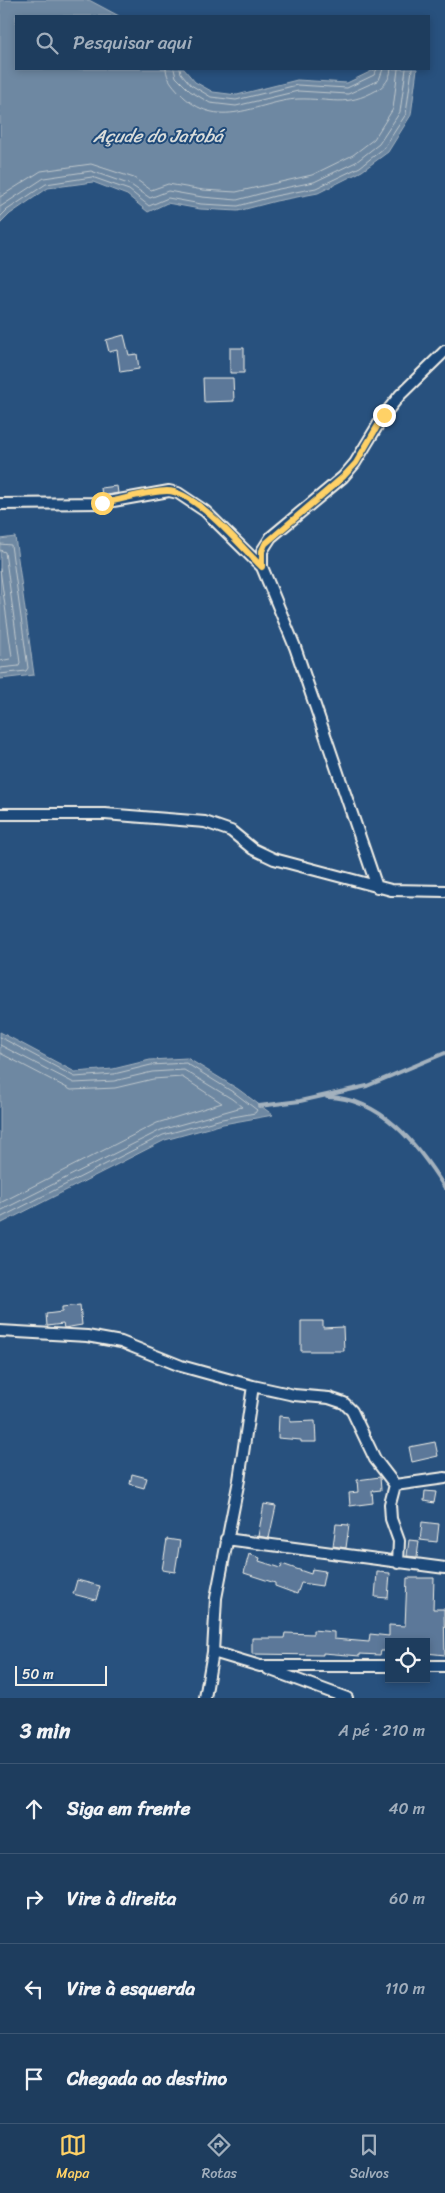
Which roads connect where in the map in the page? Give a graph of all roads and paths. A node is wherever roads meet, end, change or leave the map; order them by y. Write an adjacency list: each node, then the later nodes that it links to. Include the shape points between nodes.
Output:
1 (445, 351): 3 (street, via 400,395 384,415 356,463 343,477 271,537 262,551)
2 (0, 504): 3 (street, via 102,503 169,491 178,493 205,512)
3 (262, 567): 5 (street, via 298,656)
4 (0, 814): 5 (street, via 105,814 205,822 231,832 274,859)
5 (376, 887): 6 (street, via 412,892)
6 (445, 891)
7 (0, 1331): 8 (street, via 87,1336 121,1342 181,1366)
8 (253, 1386): 10 (street, via 344,1403 352,1411 374,1459); 11 (street, via 239,1480)
9 (445, 1478): 10 (street)
10 (395, 1485): 12 (street, via 390,1504 391,1519 399,1541)
11 (226, 1539): 12 (street); 14 (street, via 216,1598)
12 (398, 1563): 13 (street)
13 (445, 1568)
14 (213, 1652): 15 (street); 19 (street)
15 (260, 1666): 16 (street); 20 (street)
16 (385, 1666)
17 (430, 1666): 18 (street)
18 (445, 1666)
19 (205, 1698)
20 (347, 1698)

